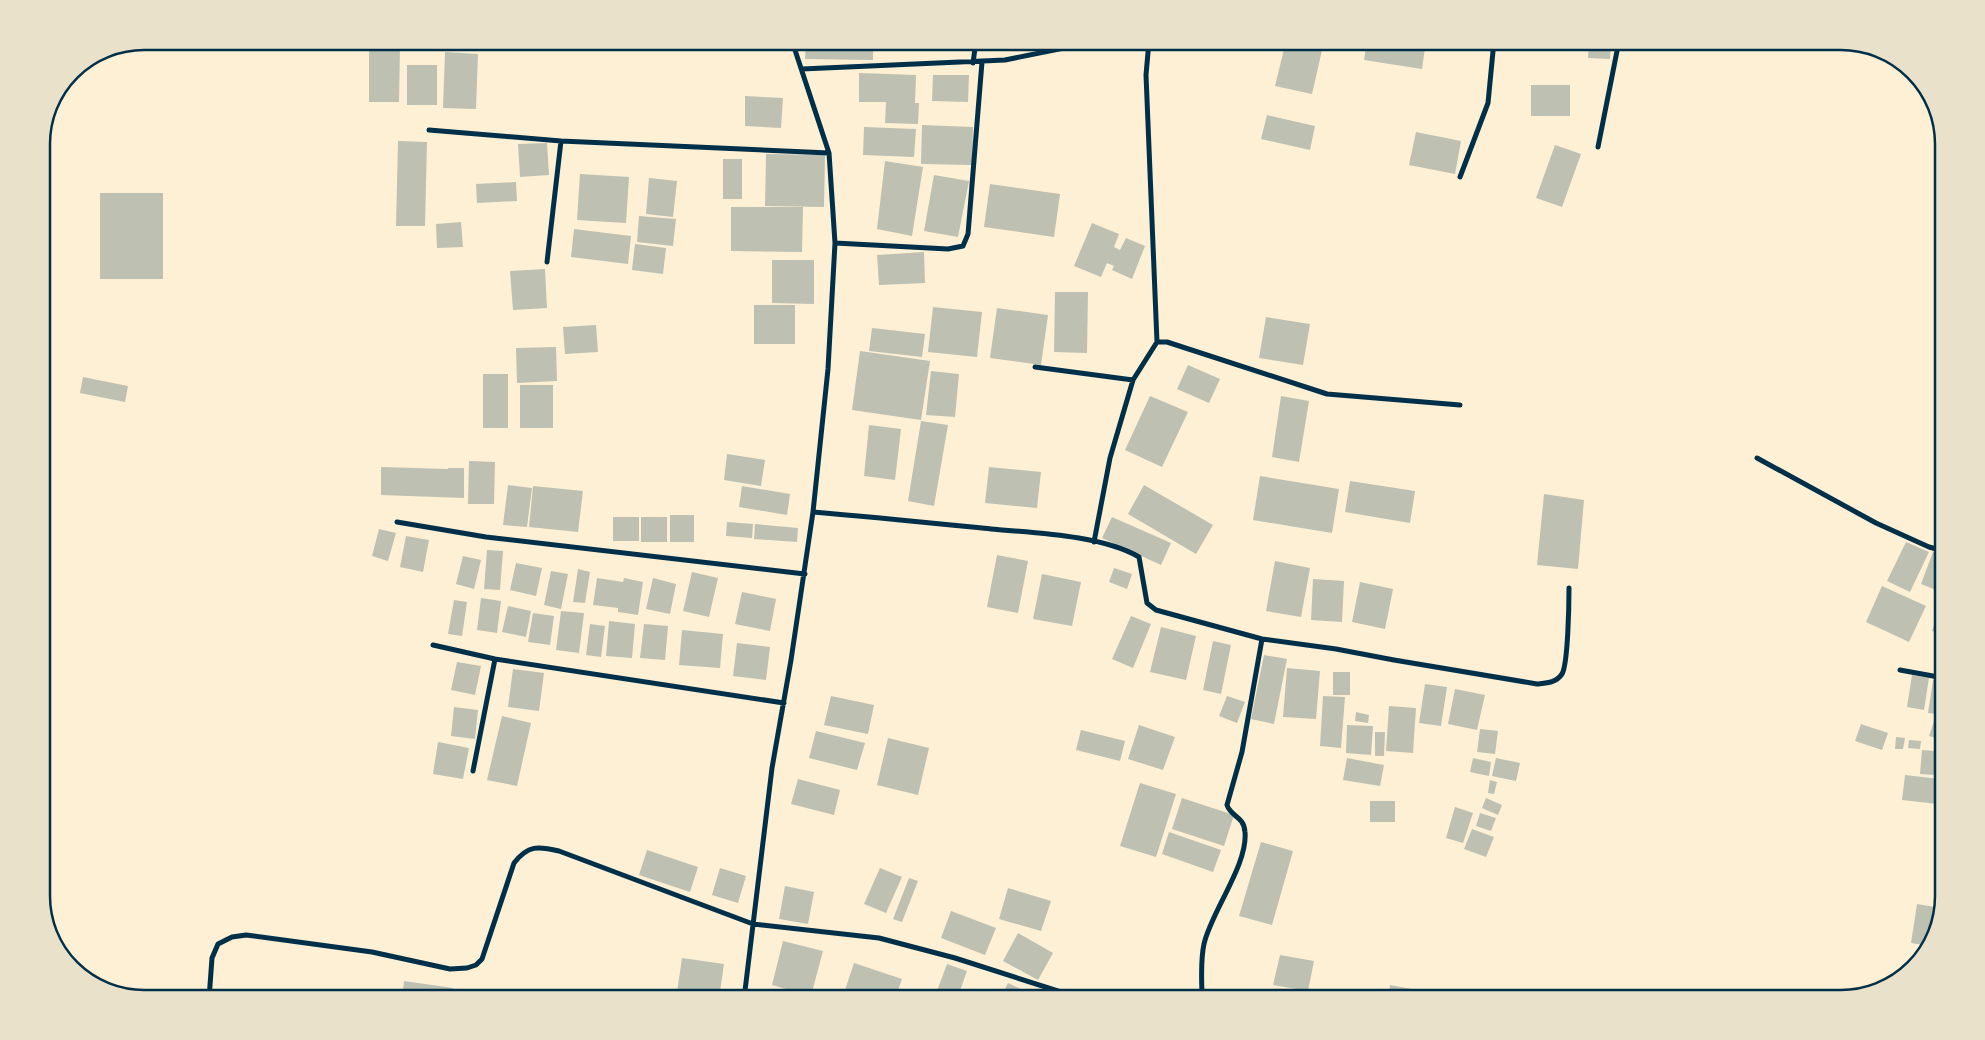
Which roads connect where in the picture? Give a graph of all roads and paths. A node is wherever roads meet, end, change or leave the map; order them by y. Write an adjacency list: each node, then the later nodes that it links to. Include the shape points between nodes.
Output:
1 (795, 50): 9 (street)
2 (975, 50): 8 (street)
3 (1058, 50): 7 (street)
4 (1148, 50): 17 (street, via 1146,75)
5 (1493, 50): 14 (street, via 1488,103)
6 (1617, 50): 12 (street)
7 (982, 62): 8 (street); 15 (street, via 968,234 963,246 948,249)
8 (973, 63): 9 (street)
9 (802, 70): 13 (street)
10 (429, 130): 11 (street)
11 (561, 141): 13 (street); 16 (street)
12 (1598, 147)
13 (829, 153): 15 (street)
14 (1460, 177)
15 (834, 242): 22 (street, via 828,368)
16 (547, 262)
17 (1157, 342): 19 (street); 20 (street, via 1167,342 1327,394)
18 (1035, 367): 19 (street)
19 (1133, 380): 24 (street, via 1110,458)
20 (1460, 405)
21 (1757, 458): 25 (street, via 1876,523)
22 (813, 512): 24 (street); 26 (street)
23 (396, 522): 26 (street, via 486,537)
24 (1094, 542): 28 (street, via 1139,557 1147,603 1156,610)
25 (1935, 549)
26 (805, 574): 33 (street)
27 (1570, 588): 28 (street, via 1563,672 1548,683 1537,684)
28 (1262, 639): 39 (street, via 1242,752 1227,805 1230,812 1243,821 1245,838 1240,861 1204,944)
29 (433, 645): 30 (street)
30 (495, 659): 33 (street); 34 (street)
31 (1900, 670): 32 (street)
32 (1935, 676)
33 (784, 703): 35 (street, via 772,768)
34 (473, 771)
35 (753, 924): 36 (street, via 541,847 523,851 514,863 482,959 476,965 450,969 372,952 246,935 218,944 212,958); 37 (street); 38 (street, via 879,938)
36 (210, 990)
37 (745, 990)
38 (1055, 990)
39 (1202, 990)

